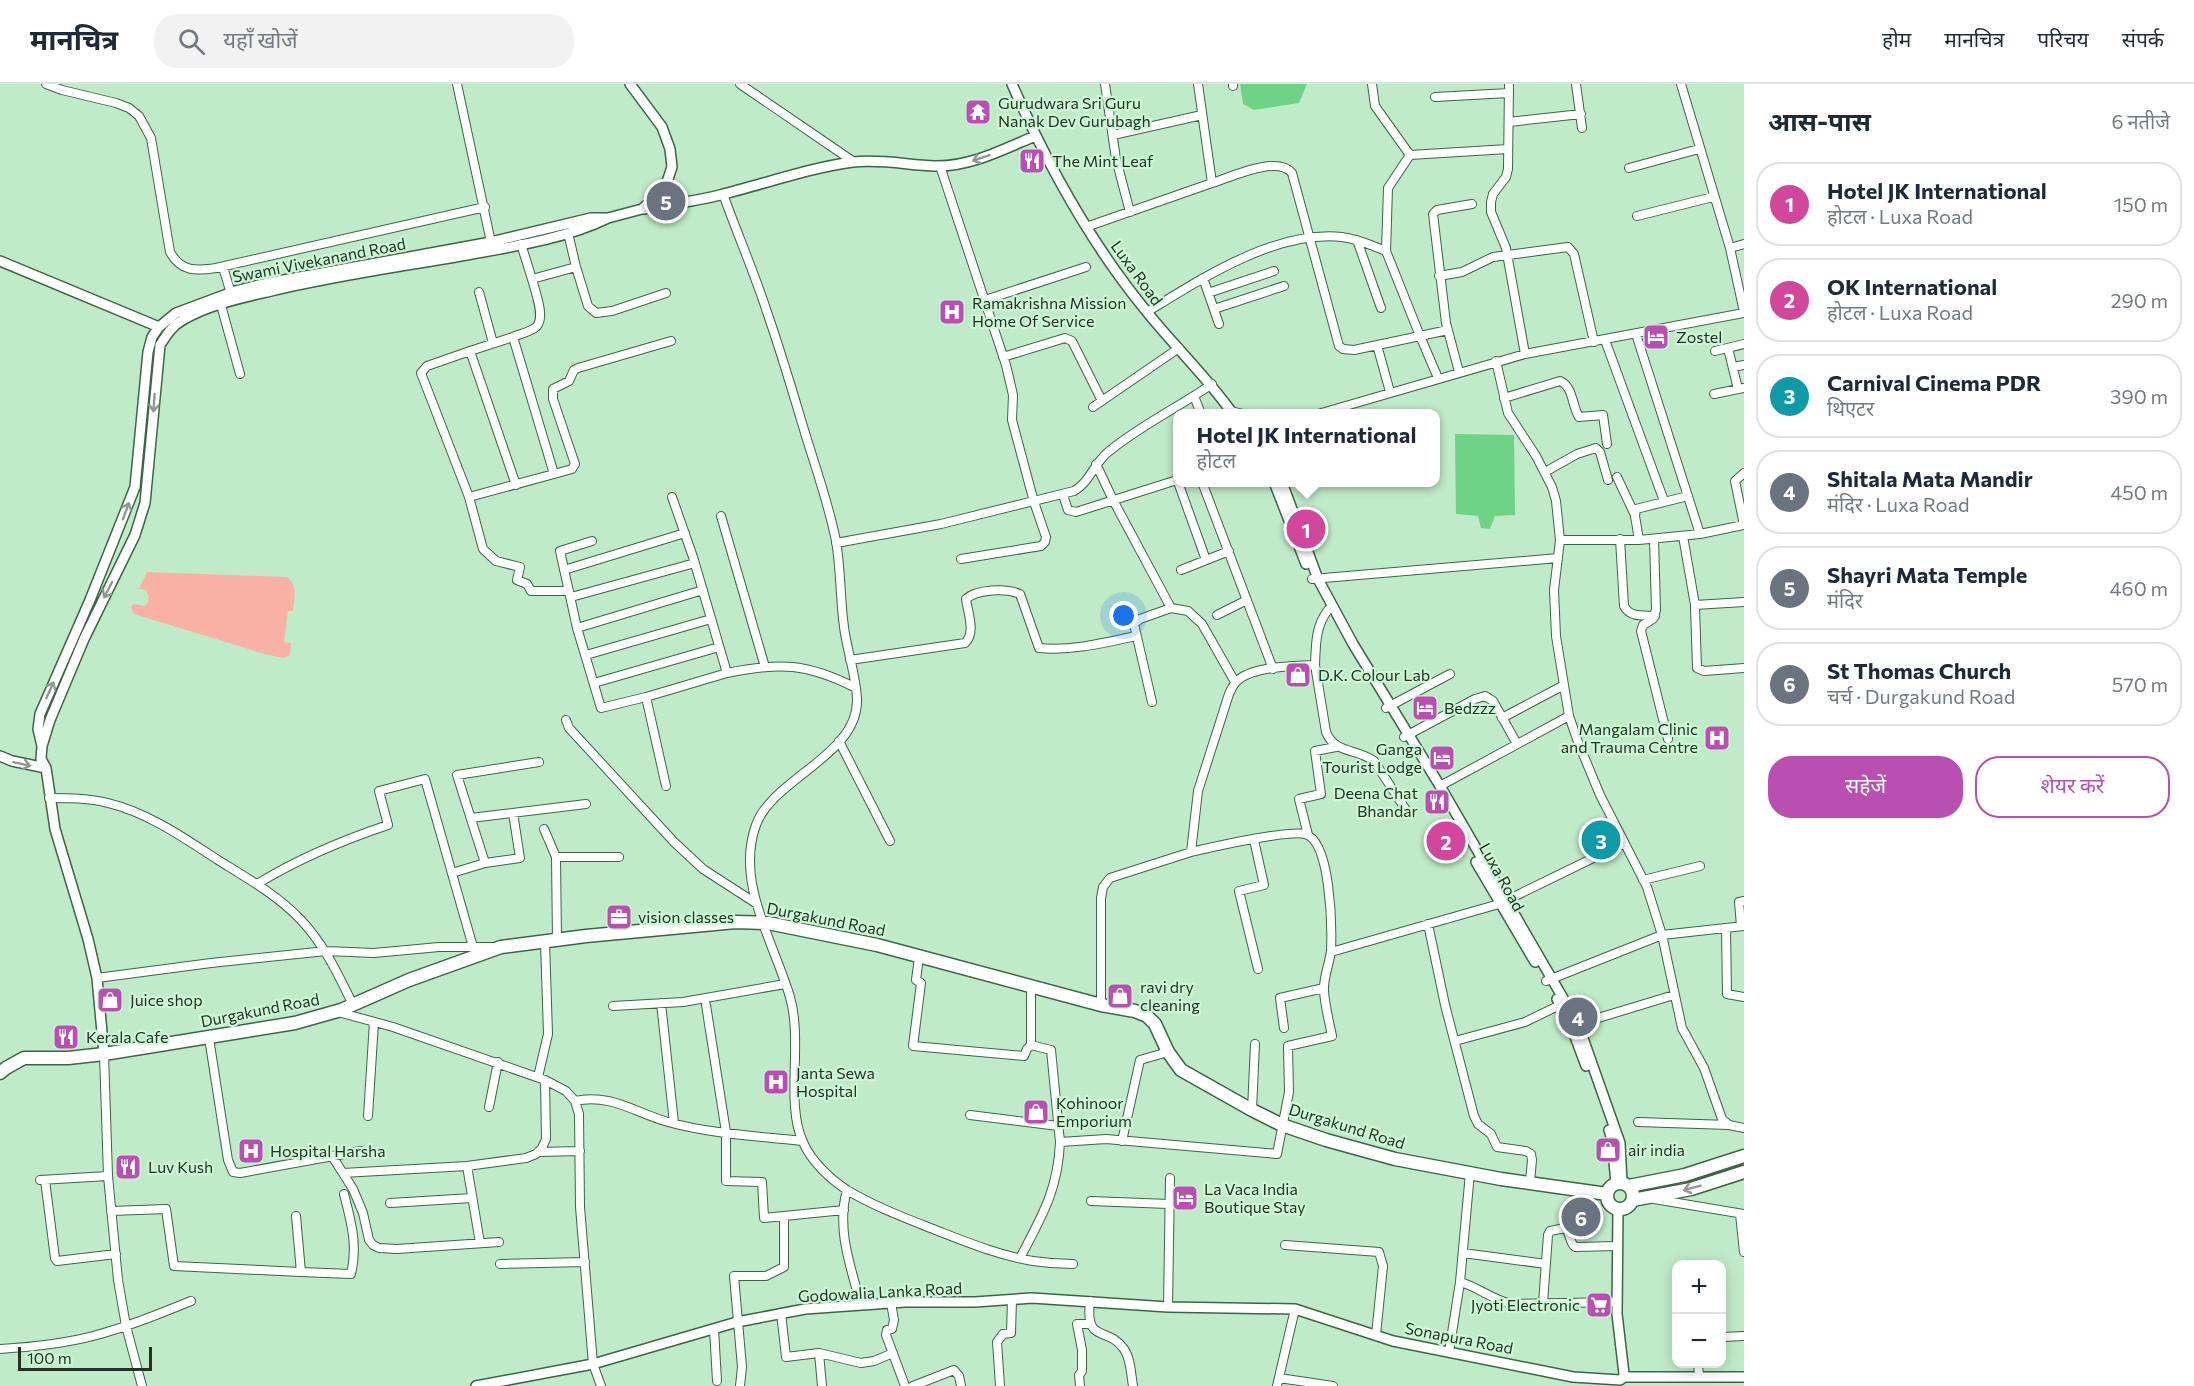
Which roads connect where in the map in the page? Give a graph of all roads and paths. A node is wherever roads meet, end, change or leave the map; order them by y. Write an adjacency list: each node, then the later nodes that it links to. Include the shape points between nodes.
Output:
1 (46, 84): 45 (street, via 116,103 140,116 152,138 170,252 181,267 190,270)
2 (457, 84): 29 (street)
3 (630, 84): 30 (street, via 662,127 672,167 666,185)
4 (740, 84): 22 (street)
5 (1013, 84): 18 (street, Luxa Road)
6 (1105, 84): 17 (street)
7 (1198, 84): 14 (street)
8 (1372, 84): 21 (street, via 1375,106)
9 (1576, 84): 13 (street)
10 (1681, 84): 20 (street)
11 (1509, 88): 12 (street); 15 (street)
12 (1435, 97)
13 (1581, 114): 15 (street); 16 (street)
14 (1202, 116): 17 (street); 25 (street)
15 (1509, 122): 19 (street)
16 (1582, 128)
17 (1113, 135): 31 (street)
18 (1035, 136): 23 (street, one-way to 23, via 971,161); 34 (street, Luxa Road)
19 (1508, 149): 21 (street); 43 (street, via 1506,177 1491,202 1491,212)
20 (1699, 149): 24 (street); 27 (street)
21 (1410, 155): 42 (street, via 1388,188)
22 (854, 162): 23 (street); 26 (street)
23 (940, 166): 57 (street)
24 (1629, 168)
25 (1212, 183): 31 (street); 36 (street, via 1266,166 1282,165 1292,173)
26 (723, 194): 30 (street); 131 (street, via 767,310)
27 (1713, 197): 32 (street); 41 (street)
28 (1472, 204): 49 (street, via 1432,214)
29 (485, 207): 40 (street); 45 (street)
30 (642, 209): 33 (street, Swami Vivekanand Road)
31 (1130, 212): 34 (street)
32 (1637, 216)
33 (608, 218): 35 (street, Swami Vivekanand Road); 40 (street, Swami Vivekanand Road, via 591,218)
34 (1086, 227): 61 (street, Luxa Road)
35 (568, 233): 38 (street, Swami Vivekanand Road); 46 (street)
36 (1309, 237): 37 (street); 50 (street, via 1256,253); 74 (street, via 1339,346 1348,351)
37 (1357, 240): 42 (street); 59 (street)
38 (520, 244): 40 (street, Swami Vivekanand Road); 51 (street)
39 (1744, 244): 41 (street)
40 (492, 246): 56 (street, Swami Vivekanand Road)
41 (1730, 248): 62 (street)
42 (1386, 251): 67 (street)
43 (1508, 255): 49 (street); 71 (street, via 1563,246 1571,250); 79 (street)
44 (0, 261): 64 (street)
45 (223, 267): 56 (street)
46 (576, 267): 51 (street); 54 (street, via 588,306 596,313)
47 (1086, 267): 57 (street)
48 (1274, 271): 55 (street)
49 (1439, 276): 65 (street)
50 (1203, 278): 55 (street); 61 (street)
51 (532, 279): 68 (street, via 538,324)
52 (1284, 286): 60 (street)
53 (478, 292): 72 (street)
54 (666, 293)
55 (1208, 293): 60 (street)
56 (232, 297): 58 (street, Swami Vivekanand Road); 64 (street, Swami Vivekanand Road, via 176,313)
57 (985, 300): 80 (street)
58 (221, 305): 85 (street); 175 (street, Swami Vivekanand Road, one-way to 175, via 180,321 160,345 145,503 135,535 70,670)
59 (1381, 308)
60 (1214, 309): 63 (street)
61 (1147, 312): 75 (street, Luxa Road)
62 (1744, 313): 66 (street)
63 (1219, 324)
64 (159, 327): 175 (street, one-way to 64, via 40,714 135,487 147,358)
65 (1448, 330): 67 (street); 84 (street)
66 (1636, 334): 69 (street); 114 (street)
67 (1420, 336): 74 (street); 86 (street)
68 (513, 337): 72 (street); 104 (street)
69 (1605, 340): 71 (street); 118 (street)
70 (671, 341): 104 (street, via 578,368 569,381 553,389 575,465)
71 (1594, 342): 79 (street)
72 (493, 343): 77 (street)
73 (1744, 344): 76 (street)
74 (1377, 345): 89 (street)
75 (1179, 348): 87 (street, Luxa Road); 93 (street)
76 (1728, 348): 78 (street); 83 (street)
77 (470, 351): 108 (street); 115 (street, via 427,366 421,373)
78 (1715, 351)
79 (1525, 354): 81 (street)
80 (1004, 357): 93 (street, via 1065,338 1072,341); 119 (street, via 1013,395 1012,420)
81 (1496, 361): 84 (street); 92 (street)
82 (1744, 365): 83 (street)
83 (1732, 367): 88 (street)
84 (1459, 372): 86 (street)
85 (240, 374)
86 (1438, 378): 89 (street)
87 (1212, 384): 91 (street); 98 (street, Luxa Road)
88 (1741, 388): 90 (street)
89 (1390, 392): 99 (street)
90 (1714, 394)
91 (1194, 396): 96 (street); 97 (street)
92 (1504, 398): 100 (street, via 1563,381 1579,417 1603,415); 102 (street, via 1512,419)
93 (1102, 401): 94 (street)
94 (1093, 407)
95 (1173, 409): 101 (street, via 1116,446)
96 (1174, 409)
97 (1199, 409)
98 (1230, 409)
99 (1334, 409)
100 (1607, 444)
101 (1096, 464): 113 (street, via 1081,487); 117 (street)
102 (1545, 472): 106 (street, via 1596,448); 128 (street, via 1556,501)
103 (1744, 473): 122 (street, via 1735,481)
104 (554, 474): 108 (street)
105 (1617, 477): 120 (street)
106 (1608, 480)
107 (1173, 482): 117 (street)
108 (516, 485): 115 (street)
109 (1180, 487): 135 (street)
110 (1204, 487): 132 (street)
111 (1276, 487): 139 (street, Luxa Road)
112 (1284, 487): 139 (street)
113 (1063, 495): 117 (street, via 1072,512); 119 (street)
114 (1688, 496): 118 (street); 124 (street)
115 (469, 497): 141 (street, via 483,549 496,561 520,567 517,580 527,584 531,591)
116 (672, 497): 123 (street)
117 (1113, 500): 145 (street)
118 (1664, 501): 120 (street, via 1638,508)
119 (1034, 502): 131 (street); 134 (street, via 1046,537 1041,546)
120 (1635, 513): 129 (street)
121 (721, 516): 156 (street)
122 (1744, 525): 124 (street)
123 (685, 533): 136 (street); 137 (street)
124 (1700, 534): 125 (street)
125 (1683, 536): 127 (street); 144 (street)
126 (1620, 539): 128 (street); 129 (street); 148 (street, via 1624,606 1632,615)
127 (1654, 539): 129 (street); 148 (street)
128 (1560, 540): 133 (street)
129 (1639, 540)
130 (592, 541): 137 (street, via 560,551)
131 (836, 543): 154 (street)
132 (1229, 551): 135 (street); 142 (street)
133 (1558, 558): 139 (street); 163 (street, via 1554,590 1556,636)
134 (961, 559)
135 (1206, 560): 138 (street)
136 (695, 563): 140 (street); 141 (street)
137 (564, 570): 141 (street)
138 (1182, 570)
139 (1315, 579): 146 (street, Luxa Road); 167 (street)
140 (703, 590): 149 (street); 150 (street)
141 (570, 594): 150 (street)
142 (1247, 600): 147 (street); 158 (street)
143 (1744, 602): 144 (street)
144 (1695, 605): 157 (street, via 1697,668)
145 (1172, 608): 151 (street, via 1136,621); 161 (street, via 1188,611 1202,624)
146 (1328, 610): 155 (street, via 1317,629); 167 (street, Luxa Road)
147 (1217, 615)
148 (1655, 616): 172 (street, via 1641,628 1641,636)
149 (711, 619): 152 (street); 153 (street)
150 (577, 628): 153 (street)
151 (1136, 636): 154 (street, via 1096,645 1039,648 1020,594 1011,590 972,594 966,599 971,631 965,643); 166 (street)
152 (719, 646): 159 (street); 162 (street)
153 (586, 656): 162 (street)
154 (850, 660): 164 (street)
155 (1315, 665): 158 (street); 176 (street, via 1326,732)
156 (765, 667): 159 (street); 164 (street, via 797,666)
157 (1744, 668)
158 (1273, 669): 161 (street, via 1245,675)
159 (727, 673): 165 (street)
160 (1450, 674): 167 (street)
161 (1235, 682): 192 (street, via 1202,773)
162 (594, 683): 165 (street, via 601,708)
163 (1564, 685): 168 (street); 169 (street)
164 (856, 688): 173 (street, via 855,717)
165 (646, 697): 180 (street)
166 (1152, 702)
167 (1389, 707): 171 (street, Luxa Road)
168 (1569, 716): 174 (street); 191 (street, via 1586,763)
169 (1503, 718): 171 (street, via 1490,698 1479,697); 174 (street)
170 (566, 720): 202 (street, via 569,728 674,842 711,875)
171 (1406, 736): 181 (street); 201 (street, Luxa Road)
172 (1668, 739)
173 (839, 741): 190 (street); 202 (street, via 761,814 749,851)
174 (1517, 744): 181 (street)
175 (42, 746): 179 (street, via 41,759)
176 (1336, 747): 185 (street, via 1374,761); 188 (street, via 1315,751 1321,794 1299,798)
177 (0, 756): 179 (street, one-way to 179)
178 (539, 762): 186 (street, via 457,775)
179 (46, 768): 182 (street)
180 (666, 786)
181 (1440, 786): 201 (street)
182 (49, 798): 199 (street, via 108,803 142,814); 215 (street)
183 (586, 804): 184 (street)
184 (513, 813): 186 (street); 195 (street, via 520,858)
185 (1408, 813)
186 (471, 818): 195 (street)
187 (544, 829): 193 (street)
188 (1308, 835): 189 (street); 212 (street, via 1322,851 1325,866)
189 (1254, 840): 192 (street); 214 (street, via 1264,885 1239,891)
190 (890, 841)
191 (1624, 843): 198 (street); 201 (street)
192 (1191, 852): 225 (street, via 1110,878 1103,887)
193 (556, 857): 194 (street); 208 (street)
194 (619, 857)
195 (485, 863): 197 (street)
196 (1700, 866): 198 (street)
197 (452, 873): 199 (street, via 425,779 379,791 388,825 340,842); 209 (street)
198 (1643, 879): 207 (street)
199 (257, 884): 211 (street, via 301,920)
200 (1744, 901): 205 (street, via 1739,902)
201 (1502, 903): 204 (street); 216 (street, Luxa Road)
202 (757, 904): 203 (street)
203 (764, 922): 208 (main road, Durgakund Road); 213 (main road, Durgakund Road); 217 (street)
204 (1428, 924): 212 (street); 233 (street)
205 (1742, 926): 206 (street)
206 (1726, 928): 207 (street); 221 (street, via 1727,994)
207 (1662, 935): 216 (street); 220 (street)
208 (551, 941): 210 (main road, Durgakund Road); 240 (street, via 548,1034)
209 (473, 947): 210 (street); 211 (street, via 374,953)
210 (501, 947): 223 (main road, Durgakund Road)
211 (326, 951): 215 (street); 223 (street)
212 (1330, 952): 219 (street)
213 (919, 957): 218 (main road, Durgakund Road); 235 (street, via 916,980 921,983 912,1046 1024,1056)
214 (1258, 969)
215 (97, 978): 237 (street)
216 (1549, 979): 226 (street, Luxa Road); 230 (street)
217 (785, 984): 222 (street); 253 (street, via 795,1028 796,1105)
218 (1031, 987): 225 (main road, Durgakund Road); 235 (street)
219 (1324, 988): 231 (street, via 1280,998); 248 (street, via 1332,1036 1288,1046 1289,1092)
220 (1674, 995): 230 (street); 249 (street, via 1688,1041 1704,1068 1722,1119)
221 (1744, 997)
222 (662, 1004): 227 (street); 247 (street)
223 (353, 1005): 228 (main road, Durgakund Road)
224 (706, 1005): 252 (street)
225 (1101, 1005): 236 (main road, Durgakund Road, via 1147,1016)
226 (1560, 1005): 230 (street, Luxa Road); 233 (street, via 1525,1022)
227 (614, 1006)
228 (336, 1011): 229 (street); 232 (main road, Durgakund Road, via 295,1023)
229 (374, 1022): 238 (street); 245 (street)
230 (1574, 1025): 268 (street, via 1620,1143); 268 (street, Luxa Road, via 1612,1140 1614,1167)
231 (1284, 1028)
232 (209, 1038): 237 (main road, Durgakund Road); 259 (street, via 233,1172)
233 (1455, 1041): 267 (street, via 1478,1124 1488,1131 1497,1147 1531,1154)
234 (1255, 1044): 243 (street)
235 (1032, 1045): 250 (street, via 1051,1050)
236 (1168, 1052): 243 (main road, Durgakund Road, via 1181,1070); 254 (street, via 1140,1060)
237 (104, 1054): 239 (main road, Durgakund Road, via 24,1058); 265 (street)
238 (498, 1062): 240 (street); 242 (street)
239 (0, 1073)
240 (542, 1078): 241 (street, via 566,1091); 258 (street, via 546,1140)
241 (575, 1101): 247 (street, via 596,1098); 257 (street)
242 (489, 1107)
243 (1252, 1110): 248 (main road, Durgakund Road)
244 (970, 1115): 250 (street)
245 (368, 1116)
246 (1638, 1122): 249 (street)
247 (674, 1123): 252 (street)
248 (1282, 1125): 254 (street, via 1277,1154); 264 (main road, Durgakund Road, via 1395,1159)
249 (1729, 1125): 251 (street)
250 (1058, 1126): 255 (street)
251 (1744, 1128)
252 (726, 1132): 253 (street); 282 (street, via 726,1181 762,1182 764,1218)
253 (802, 1141): 269 (street, via 813,1160)
254 (1122, 1141): 255 (street)
255 (1060, 1142): 290 (street, via 1053,1188)
256 (361, 1151): 259 (street)
257 (580, 1151): 258 (street); 291 (street)
258 (538, 1152): 261 (street, via 526,1158)
259 (332, 1156): 263 (street)
260 (1744, 1156): 268 (main road, via 1685,1175)
261 (467, 1166): 263 (street); 272 (street)
262 (1744, 1172): 273 (main road, one-way to 273, via 1691,1189)
263 (343, 1173): 284 (street, via 359,1202 373,1245 397,1249)
264 (1470, 1173): 267 (main road, Durgakund Road); 288 (street)
265 (108, 1176): 279 (street); 289 (street, via 43,1180 57,1261)
266 (1170, 1178): 276 (street)
267 (1530, 1182): 271 (main road, Durgakund Road)
268 (1627, 1184): 271 (main road, via 1610,1187); 273 (main road)
269 (847, 1190): 278 (street); 290 (street, via 910,1220)
270 (344, 1194): 295 (street, via 355,1242 351,1274)
271 (1607, 1194): 277 (main road, via 1611,1206)
272 (472, 1198): 275 (street); 284 (street)
273 (1640, 1199): 277 (main road); 280 (street)
274 (1091, 1201): 276 (street)
275 (390, 1203)
276 (1169, 1204): 304 (street)
277 (1618, 1209): 286 (street)
278 (844, 1210): 282 (street); 303 (street, via 844,1241)
279 (111, 1211): 289 (street); 295 (street, via 166,1209 174,1266)
280 (1742, 1214): 287 (street)
281 (296, 1216): 295 (street)
282 (784, 1216): 307 (street, via 784,1267 766,1276 734,1276)
283 (499, 1242): 284 (street)
284 (480, 1243)
285 (1285, 1245): 311 (street, via 1379,1252 1383,1266)
286 (1617, 1246): 294 (street, via 1575,1247 1565,1228 1553,1229 1548,1235); 300 (street)
287 (1744, 1252)
288 (1463, 1253): 294 (street); 296 (street)
289 (116, 1254): 309 (street)
290 (1020, 1258): 293 (street)
291 (585, 1262): 292 (street); 318 (street)
292 (500, 1264)
293 (1073, 1264)
294 (1546, 1264): 302 (street)
295 (301, 1272)
296 (1460, 1282): 302 (street, via 1506,1303); 315 (street)
297 (1012, 1299): 299 (street, Godowalia Lanka Road); 301 (street, Godowalia Lanka Road); 335 (street, via 1011,1333 1003,1334 997,1342)
298 (191, 1301): 309 (street)
299 (1090, 1301): 304 (street, Godowalia Lanka Road); 308 (street)
300 (1617, 1302): 302 (street); 322 (street)
301 (891, 1303): 303 (street, Godowalia Lanka Road); 317 (street, via 894,1325 886,1335)
302 (1543, 1303)
303 (861, 1305): 306 (street, Godowalia Lanka Road)
304 (1168, 1307): 305 (street, Godowalia Lanka Road)
305 (1295, 1310): 311 (street, Sonapura Road); 324 (street)
306 (782, 1313): 307 (street, Godowalia Lanka Road); 316 (street, via 786,1357)
307 (737, 1322): 310 (street, Godowalia Lanka Road); 330 (street)
308 (1090, 1324): 336 (street, via 1077,1324 1082,1350); 337 (street, via 1123,1348)
309 (126, 1326): 314 (street, via 66,1342); 327 (street)
310 (714, 1329): 318 (street, Godowalia Lanka Road); 323 (street)
311 (1376, 1335): 315 (street, Sonapura Road)
312 (1744, 1336): 313 (street)
313 (1726, 1337)
314 (0, 1349)
315 (1449, 1352): 325 (street, Sonapura Road)
316 (819, 1353): 317 (street, via 861,1362); 331 (street)
317 (893, 1353): 332 (street)
318 (593, 1364): 326 (street, Godowalia Lanka Road); 329 (street)
319 (1698, 1368): 320 (street)
320 (1699, 1376): 321 (street, Sonapura Road); 322 (street, Sonapura Road)
321 (1744, 1377)
322 (1622, 1380): 325 (street, Sonapura Road)
323 (717, 1381)
324 (1278, 1382): 338 (street)
325 (1587, 1382)
326 (490, 1385): 328 (street, Godowalia Lanka Road)
327 (142, 1386)
328 (476, 1386)
329 (602, 1386)
330 (740, 1386)
331 (822, 1386)
332 (905, 1386)
333 (913, 1386): 334 (street, via 954,1370)
334 (961, 1386)
335 (1000, 1386)
336 (1080, 1386)
337 (1133, 1386)
338 (1333, 1386)

